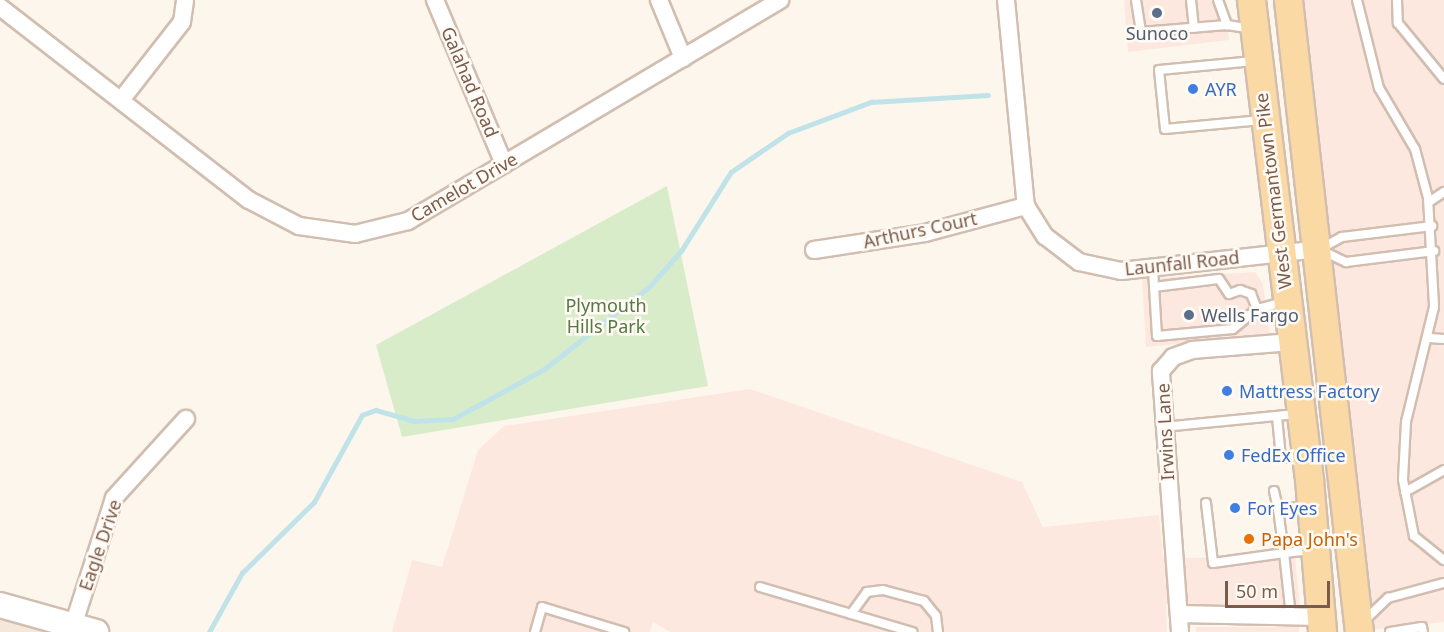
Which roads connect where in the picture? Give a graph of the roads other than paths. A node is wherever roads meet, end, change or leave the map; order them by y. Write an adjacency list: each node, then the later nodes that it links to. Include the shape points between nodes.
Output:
1 (185, 0): 20 (street, via 182,21)
2 (435, 0): 22 (street, Galahad Road)
3 (659, 0): 17 (street)
4 (780, 0): 17 (street, Camelot Drive)
5 (1006, 0): 25 (street, Launfall Road)
6 (1136, 0): 15 (lane, via 1142,32)
7 (1191, 0): 15 (lane)
8 (1218, 0): 14 (lane)
9 (1251, 0): 16 (main road, West Germantown Pike)
10 (1288, 0): 27 (main road)
11 (1356, 0): 24 (lane, via 1379,88 1415,149)
12 (1397, 0): 19 (lane, via 1398,23)
13 (0, 7): 20 (street, Camelot Drive)
14 (1227, 25): 15 (lane); 16 (lane)
15 (1194, 28)
16 (1254, 29): 18 (main road, West Germantown Pike)
17 (683, 58): 22 (street, Camelot Drive)
18 (1258, 61): 21 (main road, West Germantown Pike); 21 (lane, via 1160,70 1166,129)
19 (1444, 79)
20 (121, 100): 22 (street, Camelot Drive, via 249,200 299,226 355,234 408,221)
21 (1264, 120): 30 (main road, West Germantown Pike)
22 (504, 164)
23 (1444, 192): 24 (lane)
24 (1429, 202): 26 (lane)
25 (1026, 206): 28 (street, Arthurs Court, via 925,233); 32 (street, Launfall Road, via 1045,236 1080,262 1121,271)
26 (1432, 226): 27 (lane, via 1342,237); 29 (lane)
27 (1319, 249): 29 (lane, via 1346,262); 30 (street, Launfall Road); 60 (main road)
28 (814, 250)
29 (1434, 251): 37 (lane)
30 (1280, 253): 31 (street, Launfall Road); 35 (main road, West Germantown Pike)
31 (1218, 259): 32 (street, Launfall Road); 33 (lane)
32 (1153, 269): 34 (lane)
33 (1220, 279): 34 (lane); 36 (lane, via 1228,294 1240,290 1251,294)
34 (1154, 287): 36 (lane, via 1157,336 1233,329)
35 (1286, 302): 36 (lane); 39 (main road, West Germantown Pike)
36 (1257, 309)
37 (1429, 338): 38 (lane); 45 (lane, via 1406,422)
38 (1444, 339)
39 (1292, 342): 40 (main road, West Germantown Pike); 42 (street, Irwins Lane, via 1192,350 1173,357 1161,370)
40 (1289, 415): 42 (lane); 47 (main road, West Germantown Pike, via 1306,456)
41 (186, 418): 59 (street, Eagle Drive, via 114,498)
42 (1163, 427): 56 (street, Irwins Lane)
43 (1444, 470): 45 (lane)
44 (1274, 491): 48 (lane)
45 (1405, 492): 51 (lane, via 1414,536)
46 (1206, 503): 50 (lane, via 1213,563)
47 (1312, 506): 48 (lane); 49 (main road, West Germantown Pike)
48 (1278, 509): 50 (lane)
49 (1315, 549): 50 (lane); 58 (main road, West Germantown Pike)
50 (1284, 553): 57 (lane)
51 (1444, 560)
52 (1444, 583): 60 (lane, via 1388,598)
53 (760, 587): 55 (lane)
54 (0, 605): 59 (main road)
55 (851, 614): 64 (lane); 65 (lane, via 867,592 883,590 924,602 936,616)
56 (1179, 614): 57 (street); 66 (street, Irwins Lane)
57 (1291, 616): 58 (street)
58 (1321, 625)
59 (73, 626): 61 (main road)
60 (1359, 631)
61 (96, 632)
62 (535, 632): 63 (lane, via 542,607)
63 (624, 632)
64 (912, 632)
65 (938, 632)
66 (1180, 632)
67 (1390, 632): 68 (lane, via 1422,627)
68 (1423, 632)

